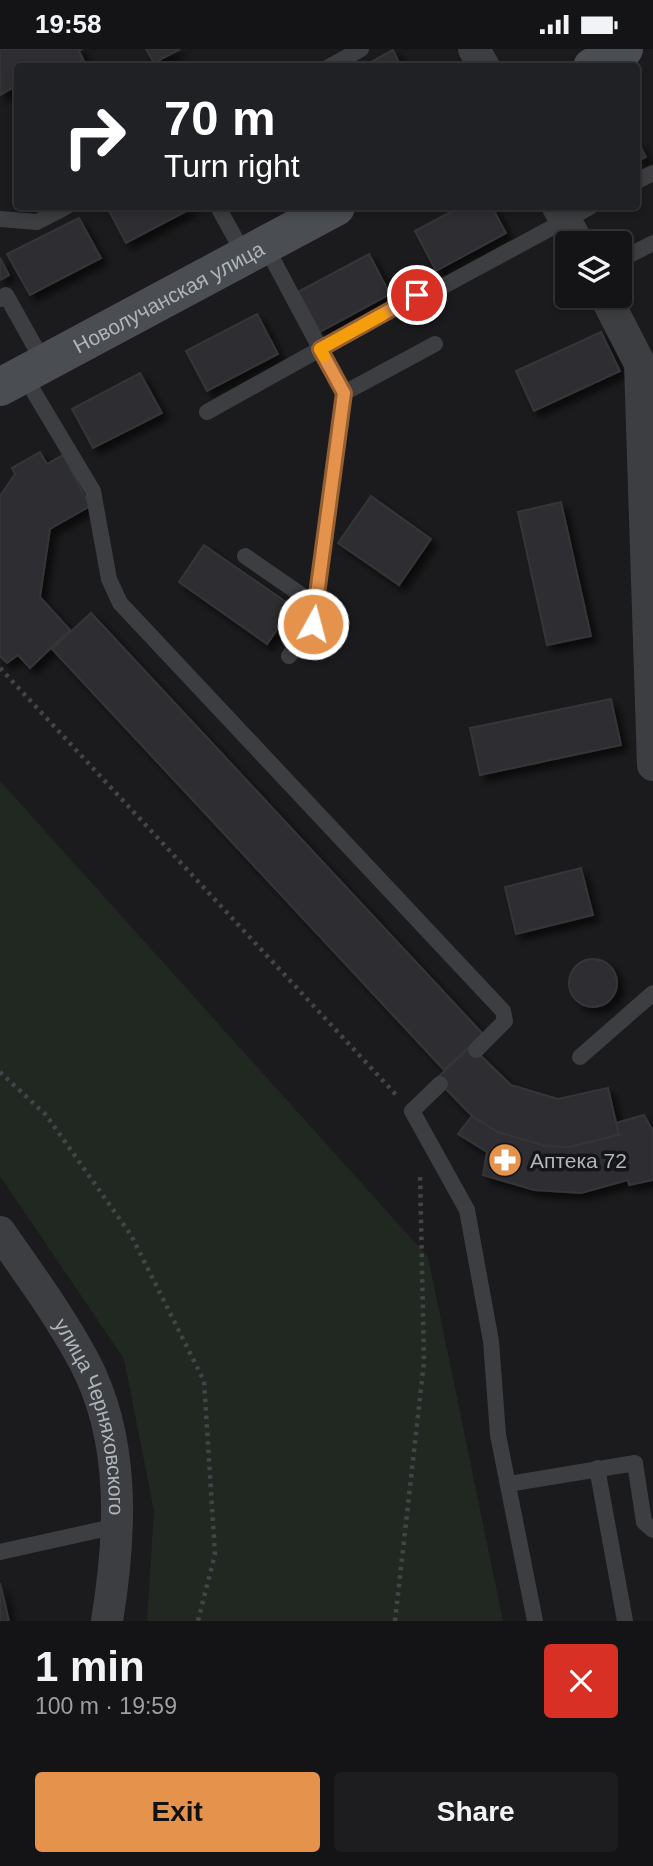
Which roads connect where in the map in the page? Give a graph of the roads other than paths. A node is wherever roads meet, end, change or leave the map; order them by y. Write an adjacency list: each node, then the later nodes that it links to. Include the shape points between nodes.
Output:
1 (361, 49): 3 (lane)
2 (624, 49): 4 (street)
3 (337, 63)
4 (599, 63)
5 (60, 210): 8 (lane, via 37,222)
6 (221, 210): 11 (lane)
7 (330, 210): 11 (street, Новолучанская улица)
8 (0, 219)
9 (573, 219): 13 (lane)
10 (653, 243): 12 (lane)
11 (255, 251): 18 (lane); 19 (street, Новолучанская улица)
12 (632, 254)
13 (438, 289)
14 (417, 295): 18 (lane)
15 (0, 299): 19 (lane, via 6,295)
16 (611, 308): 22 (street, via 640,364)
17 (435, 344): 20 (lane)
18 (320, 349): 20 (lane); 21 (lane)
19 (22, 375): 28 (lane, via 93,491 109,579 120,603 503,1011 505,1021)
20 (344, 393): 24 (lane)
21 (207, 412)
22 (648, 447): 26 (street)
23 (245, 556): 24 (lane)
24 (316, 605): 25 (lane, via 313,624)
25 (289, 656)
26 (653, 765)
27 (653, 993): 29 (lane)
28 (476, 1050)
29 (580, 1057)
30 (440, 1084): 33 (lane, via 416,1117 467,1210 491,1341 498,1435)
31 (0, 1231): 34 (street, улица Черняховского, via 66,1329 100,1398 113,1457)
32 (597, 1468): 33 (lane); 35 (lane, via 635,1463 644,1522); 39 (lane)
33 (508, 1484): 38 (lane)
34 (117, 1526): 36 (lane); 37 (street, улица Черняховского)
35 (653, 1530)
36 (0, 1552)
37 (107, 1621)
38 (535, 1621)
39 (625, 1621)

